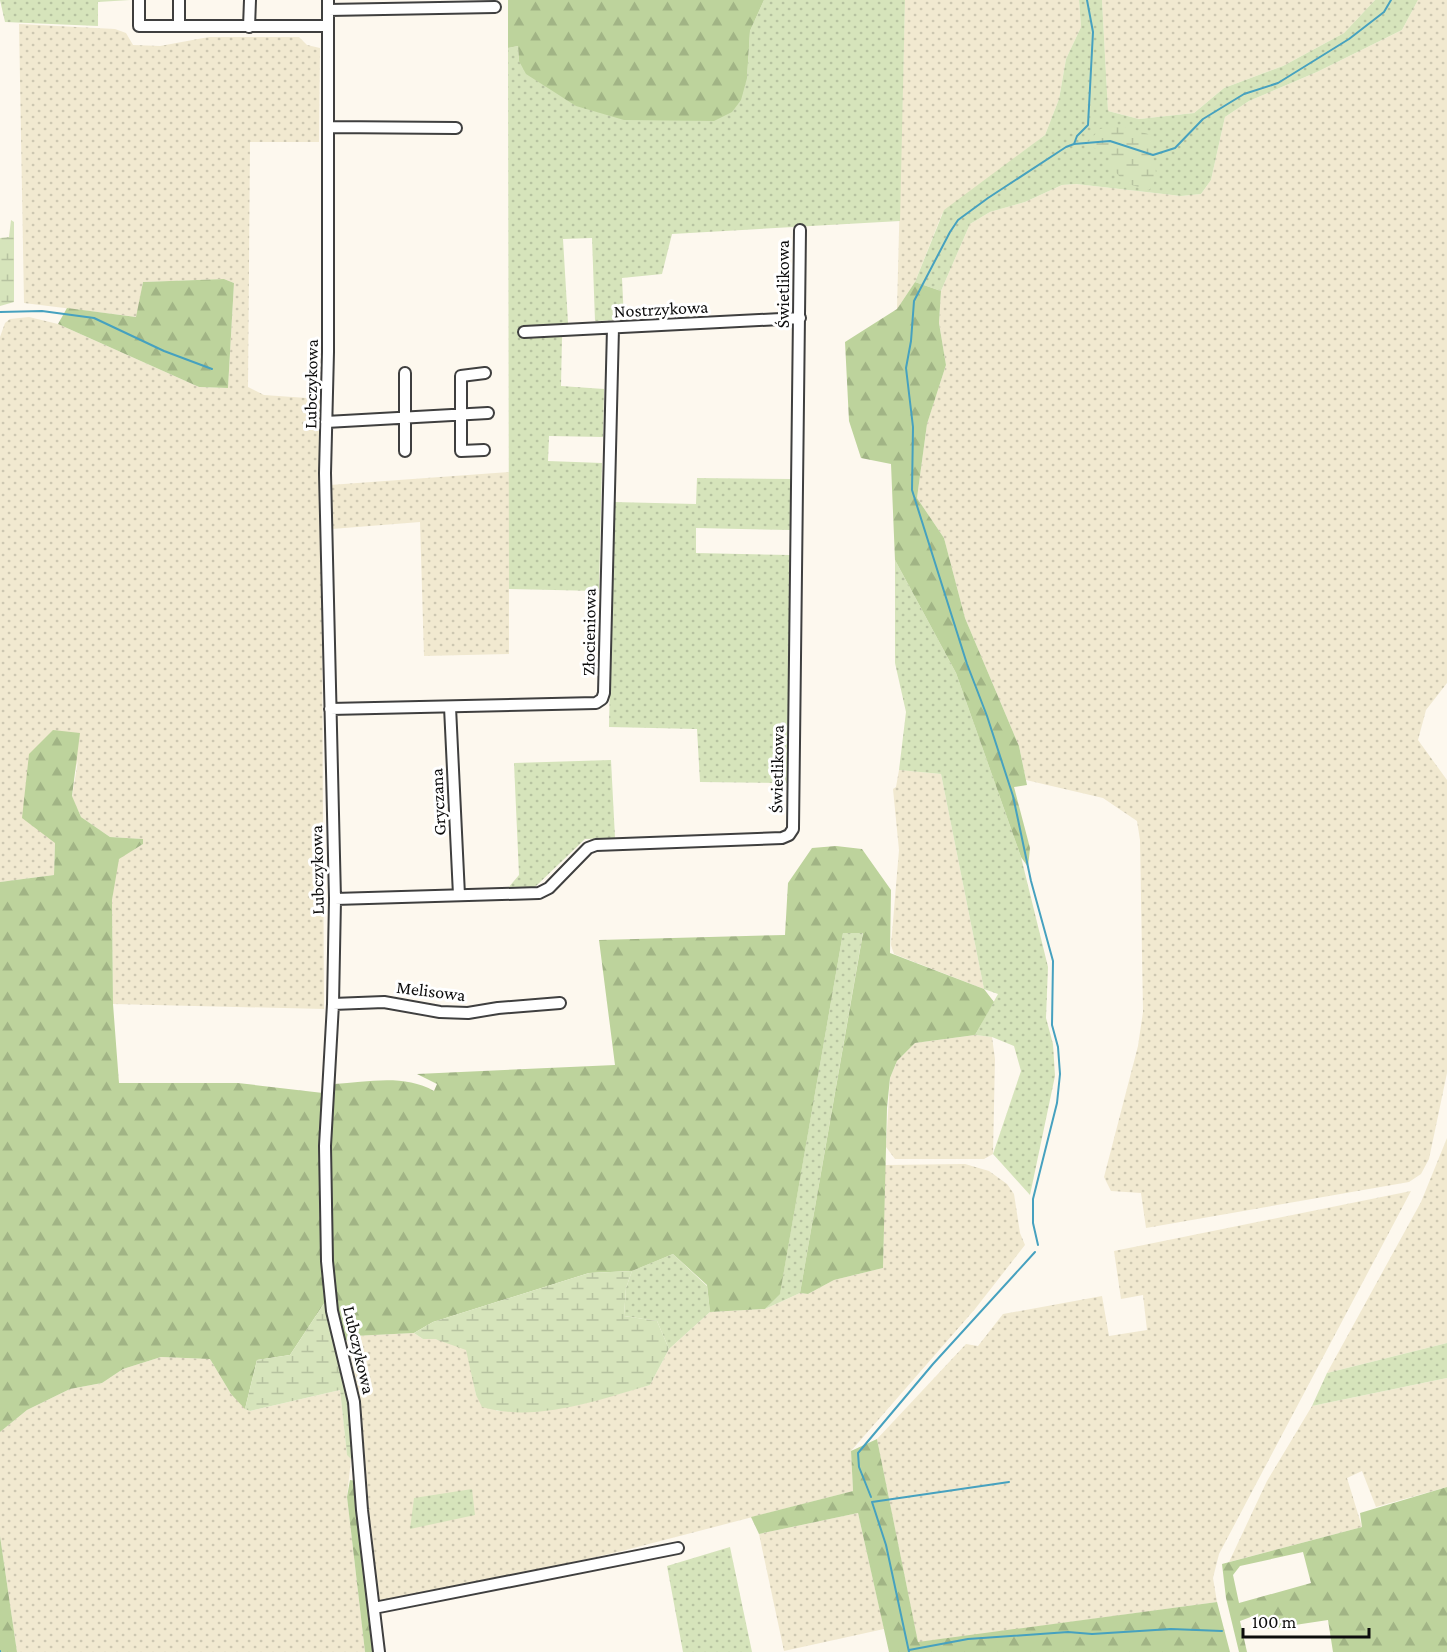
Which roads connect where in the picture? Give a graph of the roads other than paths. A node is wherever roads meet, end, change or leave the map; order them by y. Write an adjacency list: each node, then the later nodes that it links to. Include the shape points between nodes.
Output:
1 (139, 0): 6 (street, via 139,26)
2 (179, 0): 6 (street)
3 (250, 0): 8 (street)
4 (328, 5): 5 (street, Lubczykowa); 7 (street, Lubczykowa)
5 (495, 7)
6 (179, 26): 8 (street)
7 (328, 26): 8 (street); 9 (street, Lubczykowa)
8 (249, 27)
9 (328, 128): 10 (street); 20 (street, Lubczykowa)
10 (456, 128)
11 (800, 230): 12 (street, Świetlikowa)
12 (800, 318): 13 (street, Nostrzykowa); 25 (street, Świetlikowa, via 793,829 782,838 596,845 539,893)
13 (613, 328): 14 (street, Nostrzykowa); 23 (street, Złocieniowa, via 602,699 596,703)
14 (524, 332)
15 (405, 373): 19 (street)
16 (485, 373): 17 (street, via 461,376)
17 (461, 413): 18 (street); 19 (street); 21 (street, via 461,451)
18 (488, 413)
19 (404, 416): 20 (street); 22 (street)
20 (327, 422): 24 (street, Lubczykowa)
21 (484, 450)
22 (405, 452)
23 (450, 707): 24 (street, Złocieniowa); 25 (street, Gryczana)
24 (330, 709): 26 (street, Lubczykowa)
25 (459, 895): 26 (street, Świetlikowa)
26 (335, 899): 27 (street, Lubczykowa)
27 (333, 1004): 28 (street, Melisowa, via 384,1002 468,1013); 30 (street, Lubczykowa, via 325,1146 329,1292 354,1402)
28 (560, 1004)
29 (678, 1548): 30 (street)
30 (374, 1608): 31 (street, Lubczykowa)
31 (379, 1652)

